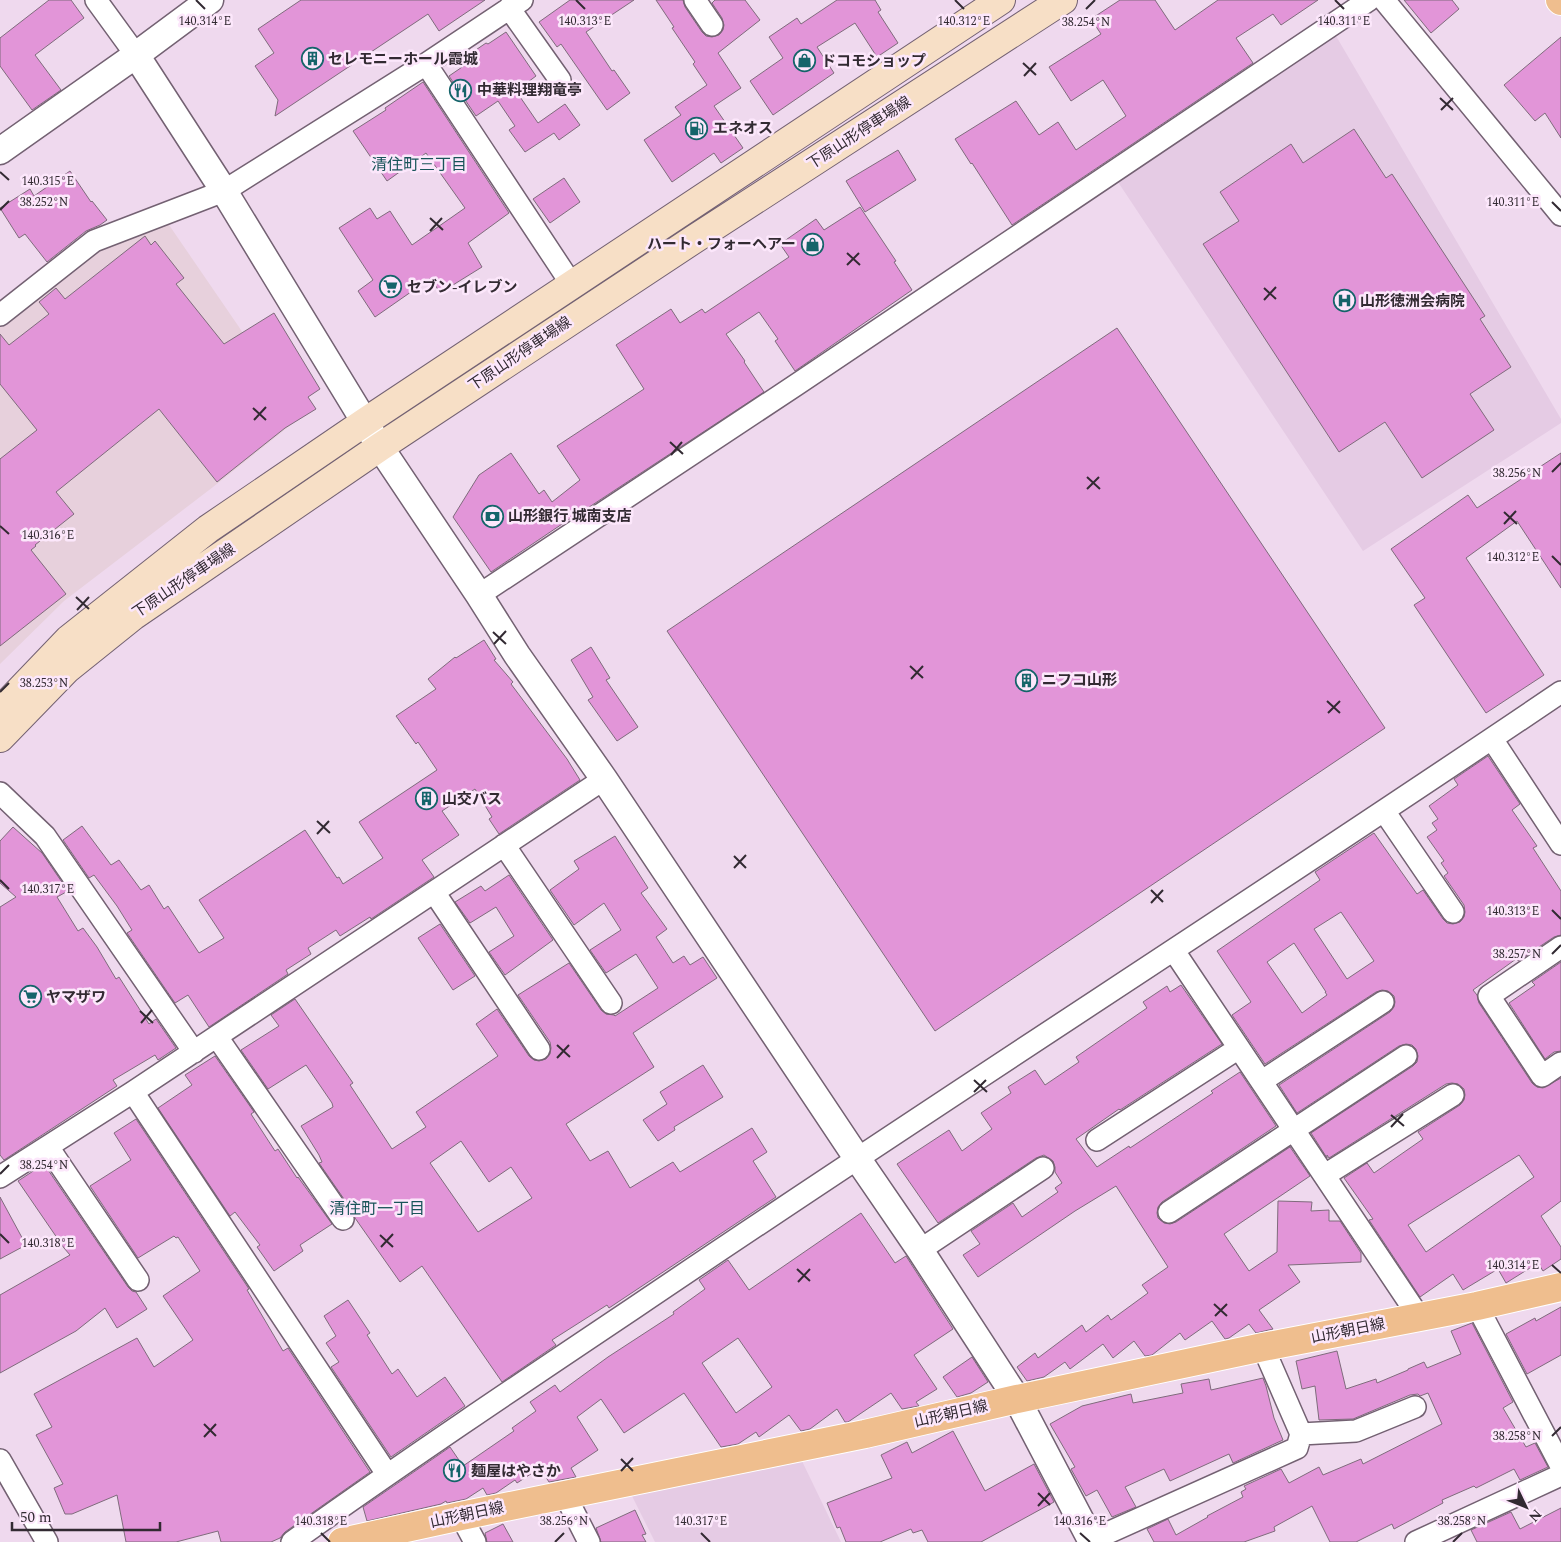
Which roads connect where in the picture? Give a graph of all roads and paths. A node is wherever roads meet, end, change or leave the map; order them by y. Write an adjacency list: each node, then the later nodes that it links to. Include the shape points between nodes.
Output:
1 (96, 0): 10 (street)
2 (210, 0): 10 (street)
3 (696, 0): 9 (street)
4 (1063, 0): 19 (main road, 下原山形停車場線)
5 (1370, 0): 20 (street)
6 (1384, 0): 15 (street)
7 (998, 1): 16 (main road, 下原山形停車場線)
8 (515, 4): 11 (street); 12 (street)
9 (712, 24)
10 (136, 55): 13 (street); 14 (street)
11 (426, 64): 14 (street); 16 (street)
12 (560, 80)
13 (0, 152)
14 (224, 191): 17 (street, via 94,241); 18 (street)
15 (1561, 215)
16 (572, 285): 18 (main road, 下原山形停車場線)
17 (0, 314)
18 (365, 422): 19 (street); 22 (main road, 下原山形停車場線, via 208,530 69,639)
19 (380, 447): 20 (street); 23 (main road, 下原山形停車場線, via 132,616 68,669)
20 (479, 596): 25 (street)
21 (1561, 692): 24 (street)
22 (0, 711)
23 (0, 738)
24 (1492, 738): 27 (street); 28 (street)
25 (604, 780): 29 (street); 48 (street)
26 (0, 793): 39 (street, via 45,836)
27 (1384, 811): 31 (street); 33 (street)
28 (1561, 844)
29 (504, 845): 30 (street); 35 (street)
30 (434, 892): 36 (street); 38 (street)
31 (1454, 912)
32 (1561, 947): 41 (street, via 1489,996 1542,1076)
33 (1174, 950): 37 (street); 48 (street)
34 (1383, 1002): 42 (street)
35 (611, 1003)
36 (217, 1037): 39 (street); 53 (street)
37 (1239, 1048): 42 (street); 46 (street)
38 (539, 1049)
39 (194, 1052): 43 (street)
40 (1406, 1056): 45 (street)
41 (1561, 1064)
42 (1262, 1081): 45 (street)
43 (133, 1092): 47 (street); 65 (street)
44 (1453, 1095): 50 (street)
45 (1294, 1130): 50 (street); 52 (street)
46 (1097, 1140)
47 (48, 1147): 51 (street); 55 (street)
48 (857, 1158): 54 (street); 65 (street)
49 (1042, 1168): 54 (street)
50 (1324, 1175): 58 (street)
51 (0, 1177)
52 (1169, 1212)
53 (343, 1219)
54 (920, 1250): 60 (street)
55 (138, 1280)
56 (1561, 1287): 57 (main road, 山形朝日線)
57 (1477, 1306): 58 (main road, 山形朝日線); 64 (street)
58 (1419, 1317): 59 (main road, 山形朝日線)
59 (1263, 1347): 60 (main road, 山形朝日線); 62 (street)
60 (1017, 1399): 67 (main road, 山形朝日線, via 865,1434); 69 (street)
61 (1415, 1407): 62 (street, via 1356,1431)
62 (1301, 1434): 69 (street, via 1297,1448)
63 (0, 1460): 70 (street)
64 (1561, 1466)
65 (387, 1474): 71 (street)
66 (1561, 1475): 75 (street)
67 (565, 1495): 68 (main road, 山形朝日線); 74 (street)
68 (461, 1516): 72 (main road, 山形朝日線); 73 (street)
69 (1092, 1541)
70 (47, 1542)
71 (292, 1542)
72 (342, 1542)
73 (475, 1542)
74 (589, 1542)
75 (1416, 1542)

